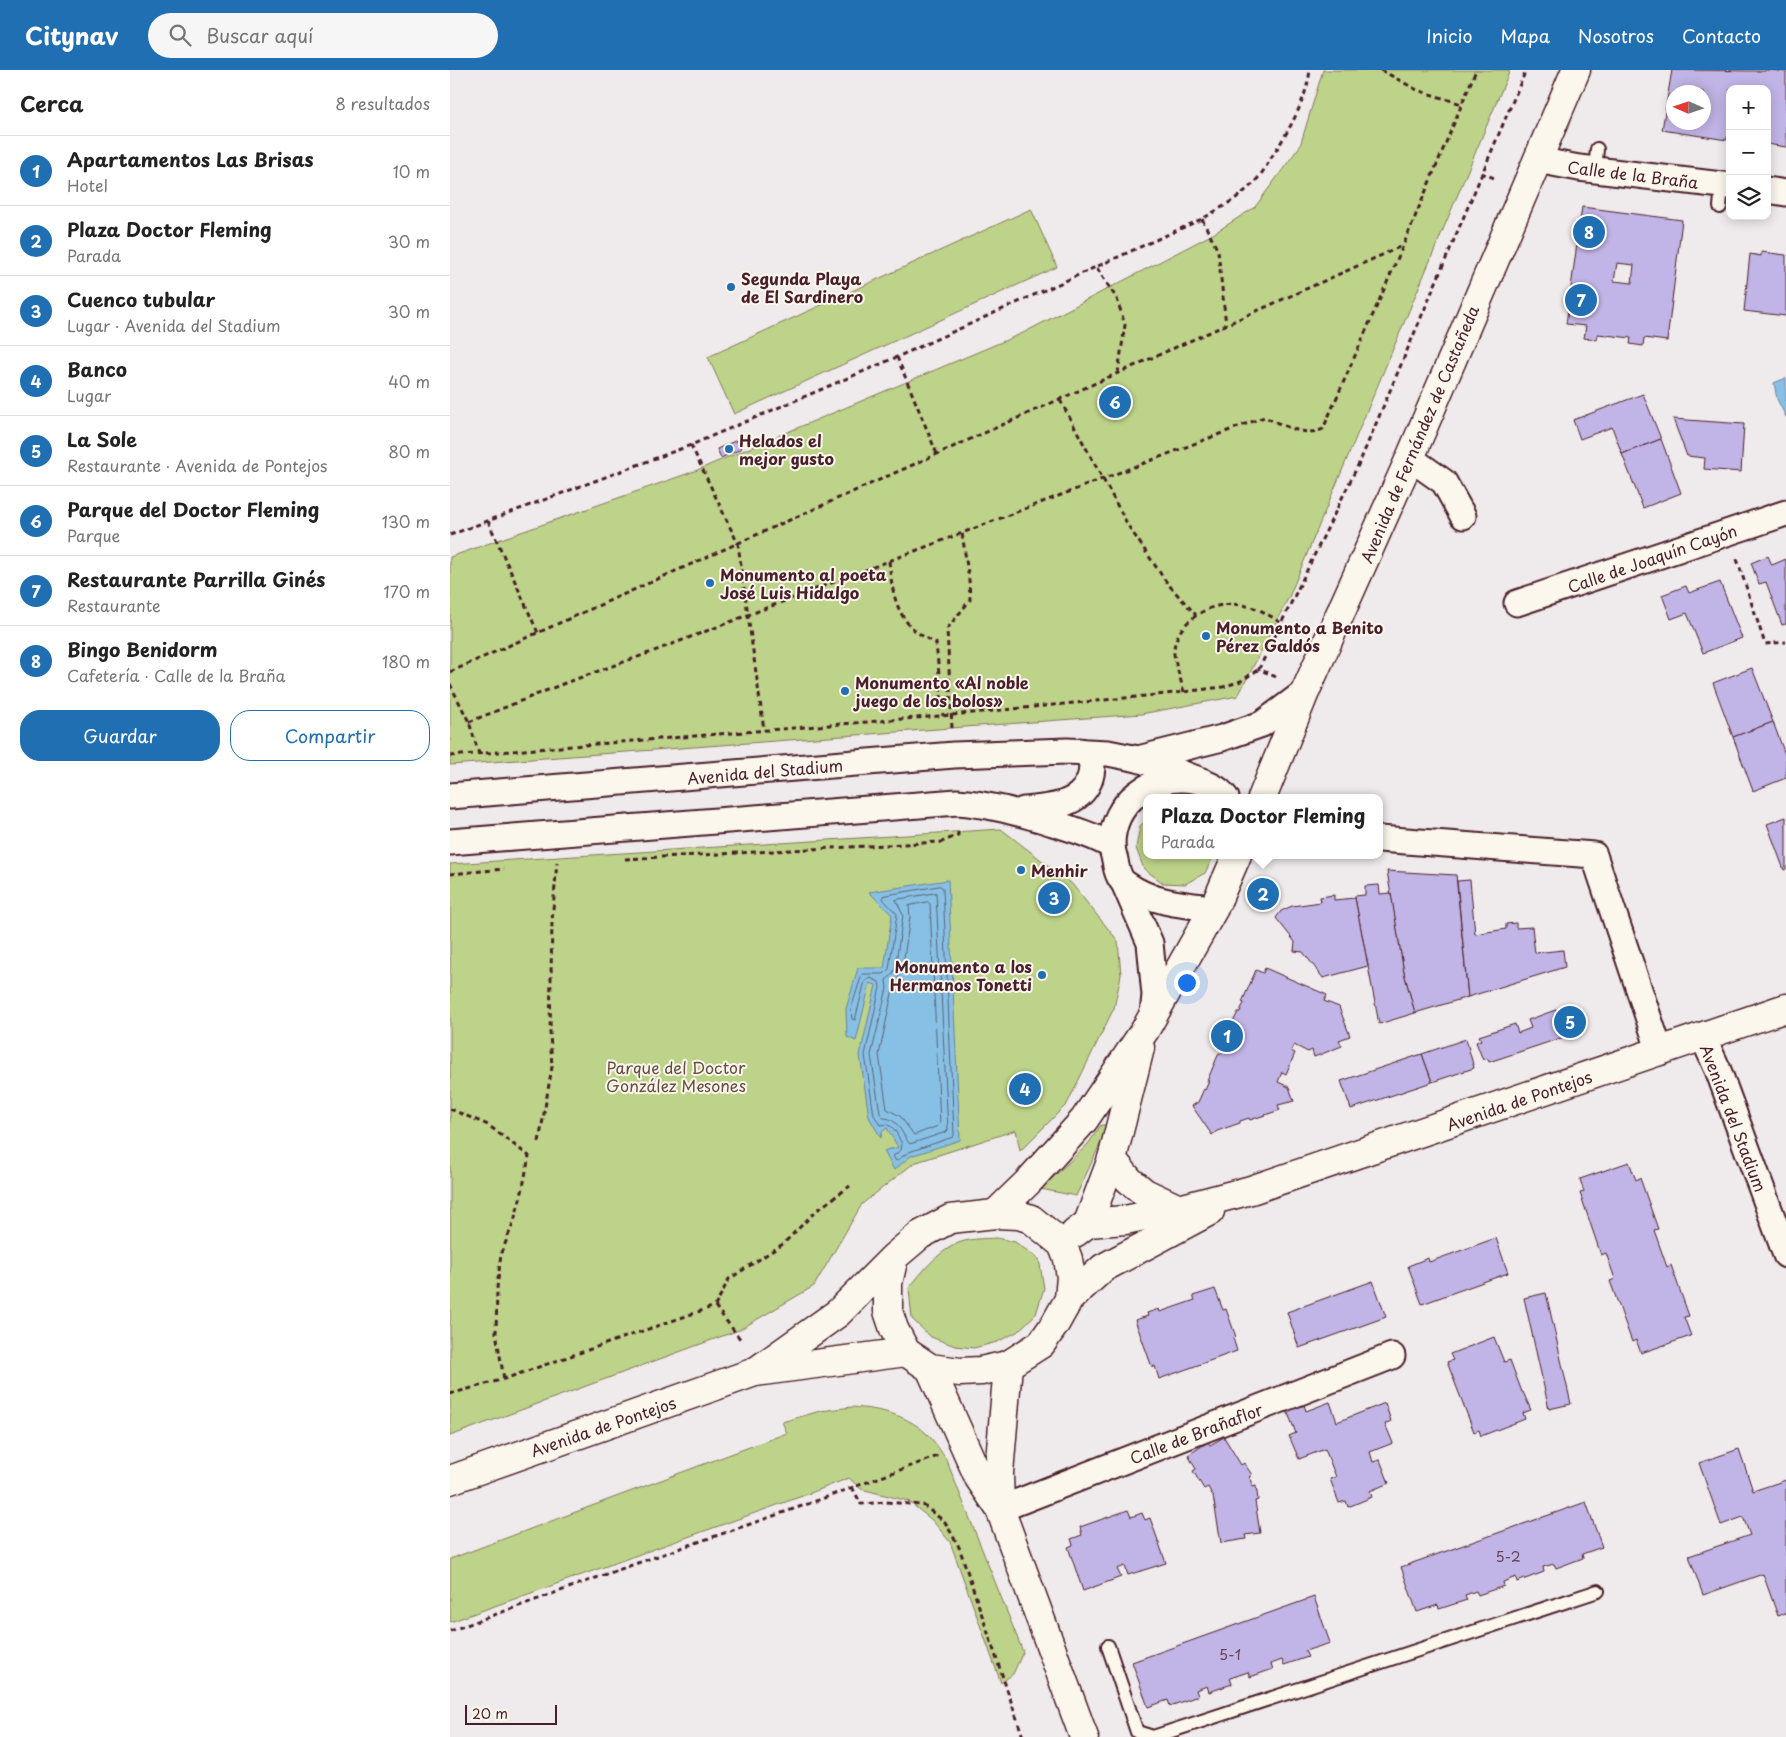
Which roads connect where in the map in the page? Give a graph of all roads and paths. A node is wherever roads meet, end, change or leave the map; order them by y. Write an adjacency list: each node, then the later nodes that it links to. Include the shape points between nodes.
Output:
1 (1310, 70): 11 (path, via 1298,113 1259,178 1236,198)
2 (1381, 70): 6 (path, via 1417,90)
3 (1476, 70): 6 (path)
4 (1526, 70): 33 (path, via 1360,459)
5 (1576, 70): 7 (main road, Avenida de Fernández de Castañeda)
6 (1462, 104): 12 (path)
7 (1537, 160): 9 (street, Calle de la Braña, via 1596,159); 20 (main road, Avenida de Fernández de Castañeda)
8 (1771, 191): 10 (street)
9 (1724, 193)
10 (1786, 193)
11 (1202, 219): 13 (path); 14 (path, via 1218,251)
12 (1403, 246): 14 (path); 21 (path, via 1323,429 1314,433 1303,432 1264,417)
13 (1097, 268): 15 (path); 16 (path, via 1117,299 1125,325)
14 (1226, 325): 16 (path)
15 (897, 357): 18 (path); 19 (path)
16 (1118, 373): 17 (path)
17 (1060, 400): 19 (path); 21 (path)
18 (691, 445): 24 (path); 28 (path)
19 (938, 454): 28 (path)
20 (1410, 458): 23 (street, via 1444,482); 40 (main road, Avenida de Fernández de Castañeda)
21 (1102, 479): 26 (path); 32 (path, via 1129,527 1167,583)
22 (1786, 513): 25 (street, Calle de Joaquín Cayón)
23 (1463, 516)
24 (488, 521): 27 (path); 34 (path)
25 (1729, 532): 30 (street, Calle de Joaquín Cayón); 35 (path, via 1765,644)
26 (962, 533): 29 (path); 41 (path, via 970,600 947,629)
27 (450, 535)
28 (738, 544): 31 (path); 34 (path)
29 (889, 561): 31 (path); 42 (path, via 893,596 906,622 917,633 936,642)
30 (1517, 604)
31 (748, 614): 43 (path); 44 (path)
32 (1196, 615): 33 (path, via 1212,606 1226,604 1256,608); 39 (path, via 1177,636 1174,653)
33 (1282, 622): 36 (path)
34 (538, 633): 37 (path)
35 (1786, 642)
36 (1259, 669): 39 (path, via 1241,681 1223,687); 40 (path)
37 (450, 672)
38 (450, 684): 43 (path)
39 (1184, 692): 41 (path)
40 (1305, 692): 49 (street, Avenida del Stadium, via 1262,724 1222,738); 52 (main road, Avenida de Fernández de Castañeda)
41 (952, 715): 42 (path); 47 (path)
42 (943, 716): 44 (path)
43 (469, 722): 46 (path)
44 (764, 730): 46 (path)
45 (1080, 751): 47 (street, Avenida del Stadium); 49 (street, Avenida del Stadium); 55 (street, via 1087,755 1092,766 1083,793 1054,807)
46 (479, 754): 48 (path)
47 (954, 755): 53 (street, Avenida del Stadium)
48 (450, 756)
49 (1138, 759): 50 (street, Avenida del Stadium)
50 (1202, 782): 51 (street, Avenida del Stadium); 59 (street, Avenida del Stadium, via 1179,778 1156,782 1145,788 1127,803 1116,824)
51 (1223, 794)
52 (1264, 794)
53 (450, 796)
54 (957, 802): 55 (street); 56 (street); 61 (path, via 958,834 942,842)
55 (1014, 811): 59 (street, via 1099,838)
56 (558, 834): 58 (street); 62 (path)
57 (1383, 839): 71 (street, via 1594,856)
58 (450, 842)
59 (1112, 846): 66 (street, Avenida del Stadium)
60 (1235, 859): 67 (main road)
61 (616, 860)
62 (556, 863): 63 (path); 73 (path, via 552,921 552,1067)
63 (566, 863)
64 (508, 868): 65 (path)
65 (450, 874)
66 (1124, 883): 67 (street, via 1154,899); 69 (street, Avenida del Stadium, via 1150,943 1155,995)
67 (1214, 908): 69 (main road)
68 (1786, 1008): 70 (main road, Avenida de Pontejos)
69 (1149, 1022): 74 (main road); 78 (main road, via 1084,1120)
70 (1703, 1037): 71 (main road, Avenida de Pontejos); 82 (street, Avenida del Stadium)
71 (1660, 1052): 76 (main road, Avenida de Pontejos)
72 (450, 1109): 91 (path, via 488,1125 529,1156 514,1220 500,1254 496,1333)
73 (539, 1142)
74 (1112, 1160): 77 (main road, via 1128,1180 1145,1193); 79 (main road)
75 (850, 1186): 84 (path, via 816,1210 782,1244 729,1279)
76 (1251, 1190): 77 (main road, Avenida de Pontejos); 83 (main road, Avenida de Pontejos, via 1103,1268)
77 (1179, 1209): 79 (main road, Avenida de Pontejos, via 1125,1220)
78 (995, 1214): 80 (main road, via 1032,1219); 81 (main road, via 950,1219 920,1235)
79 (1088, 1223): 80 (main road)
80 (1062, 1244): 83 (main road, via 1071,1277)
81 (894, 1256): 86 (main road, via 888,1283 888,1311); 90 (main road, Avenida de Pontejos, via 838,1313)
82 (1786, 1256)
83 (1070, 1299): 88 (main road, via 1041,1344)
84 (715, 1306): 85 (path); 91 (path)
85 (741, 1340)
86 (906, 1352): 89 (main road); 90 (main road, Avenida de Pontejos)
87 (1392, 1356): 96 (street, Calle de Brañaflor)
88 (1008, 1365): 89 (main road, via 981,1372); 96 (main road, via 999,1473)
89 (930, 1368): 93 (main road)
90 (755, 1372): 94 (main road, Avenida de Pontejos)
91 (504, 1379): 92 (path)
92 (450, 1394)
93 (965, 1446): 95 (path); 96 (main road, via 979,1478)
94 (450, 1480)
95 (852, 1487): 98 (path); 100 (path, via 861,1504 923,1505 945,1522 959,1547)
96 (1000, 1509): 101 (main road)
97 (1598, 1591): 99 (lane, via 1153,1737 1137,1732)
98 (450, 1631)
99 (1108, 1646)
100 (1022, 1737)
101 (1084, 1737)

